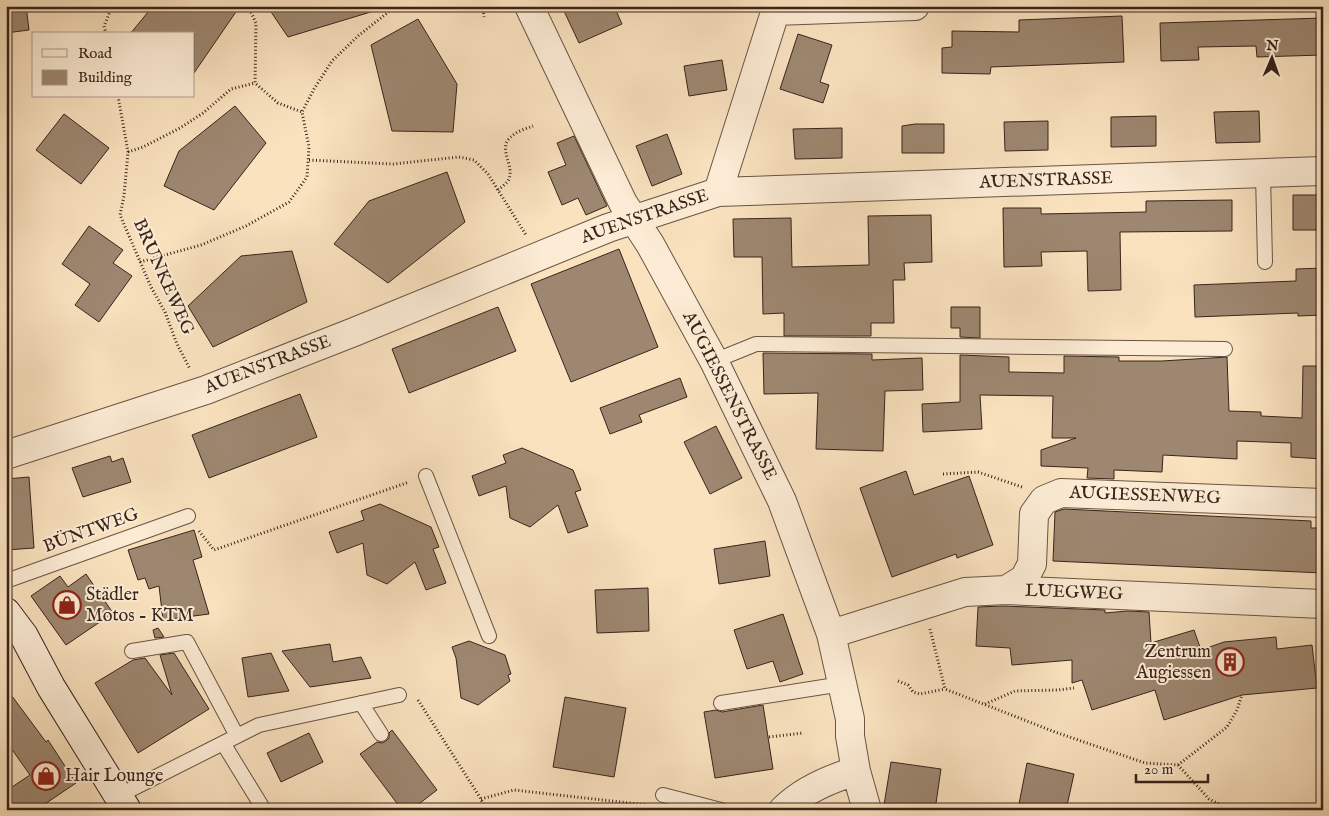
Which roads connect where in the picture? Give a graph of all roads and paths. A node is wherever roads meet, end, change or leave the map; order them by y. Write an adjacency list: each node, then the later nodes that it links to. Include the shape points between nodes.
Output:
1 (110, 6): 10 (path, via 104,26)
2 (248, 6): 11 (path, via 256,23)
3 (421, 6): 7 (path)
4 (483, 6): 9 (path)
5 (529, 6): 21 (street, AUGIESSENSTRASSE)
6 (915, 6): 8 (street)
7 (390, 8): 13 (path, via 332,61)
8 (776, 9): 20 (street)
9 (484, 17)
10 (106, 32)
11 (255, 83): 13 (path, via 278,103); 15 (path, via 231,88 204,113 180,128)
12 (118, 98): 15 (path, BRUNKEWEG)
13 (302, 112): 16 (path)
14 (533, 126): 19 (path, via 508,140 505,148 510,172 508,181)
15 (128, 152): 23 (path, BRUNKEWEG, via 120,215)
16 (310, 160): 19 (path, via 393,164 459,157 474,160); 23 (path, via 307,177 289,202 246,226 201,245)
17 (1323, 171): 18 (street, AUENSTRASSE)
18 (1263, 174): 20 (street, AUENSTRASSE); 24 (lane)
19 (498, 190): 22 (path)
20 (718, 192): 21 (street, AUENSTRASSE)
21 (634, 220): 26 (street, AUGIESSENSTRASSE); 28 (street, AUENSTRASSE, via 206,390)
22 (527, 238)
23 (140, 262): 27 (path, BRUNKEWEG)
24 (1265, 262)
25 (1226, 349): 26 (lane, via 756,344)
26 (714, 361): 39 (street, AUGIESSENSTRASSE, via 782,501)
27 (190, 371)
28 (6, 455)
29 (942, 474): 31 (path, via 978,472)
30 (426, 476): 33 (path, via 214,550); 40 (lane)
31 (1030, 490)
32 (1323, 503): 35 (street, AUGIESSENWEG, via 1061,493 1044,500 1034,514 1032,564 1024,578)
33 (188, 516): 34 (lane, BÜNTWEG)
34 (6, 581)
35 (1006, 590): 36 (street, LUEGWEG); 39 (street, LUEGWEG, via 965,592)
36 (1323, 604)
37 (6, 612): 60 (street, via 24,636 51,687)
38 (929, 624): 45 (path)
39 (831, 634): 43 (street, AUGIESSENSTRASSE)
40 (489, 636)
41 (132, 651): 53 (lane, via 187,642)
42 (898, 681): 45 (path, via 920,694)
43 (842, 684): 49 (lane); 57 (street, AUGIESSENSTRASSE)
44 (1074, 688): 50 (path, via 1015,691)
45 (945, 689): 50 (path)
46 (399, 695): 48 (lane); 59 (path, via 412,692)
47 (1242, 695): 56 (path, via 1228,727)
48 (361, 703): 52 (lane); 53 (lane, via 258,725)
49 (721, 703)
50 (984, 704): 56 (path, via 1144,763)
51 (803, 732): 54 (path)
52 (381, 734)
53 (237, 736): 55 (lane)
54 (769, 737)
55 (223, 743): 60 (lane); 61 (lane)
56 (1178, 765): 66 (path, via 1209,800)
57 (856, 771): 64 (street, via 828,780 794,799); 65 (street, AUGIESSENSTRASSE)
58 (664, 795): 59 (path, via 653,805 514,790); 63 (lane)
59 (481, 799): 62 (path)
60 (123, 803)
61 (264, 810)
62 (485, 810)
63 (721, 810)
64 (783, 810)
65 (866, 810)
66 (1231, 810)

